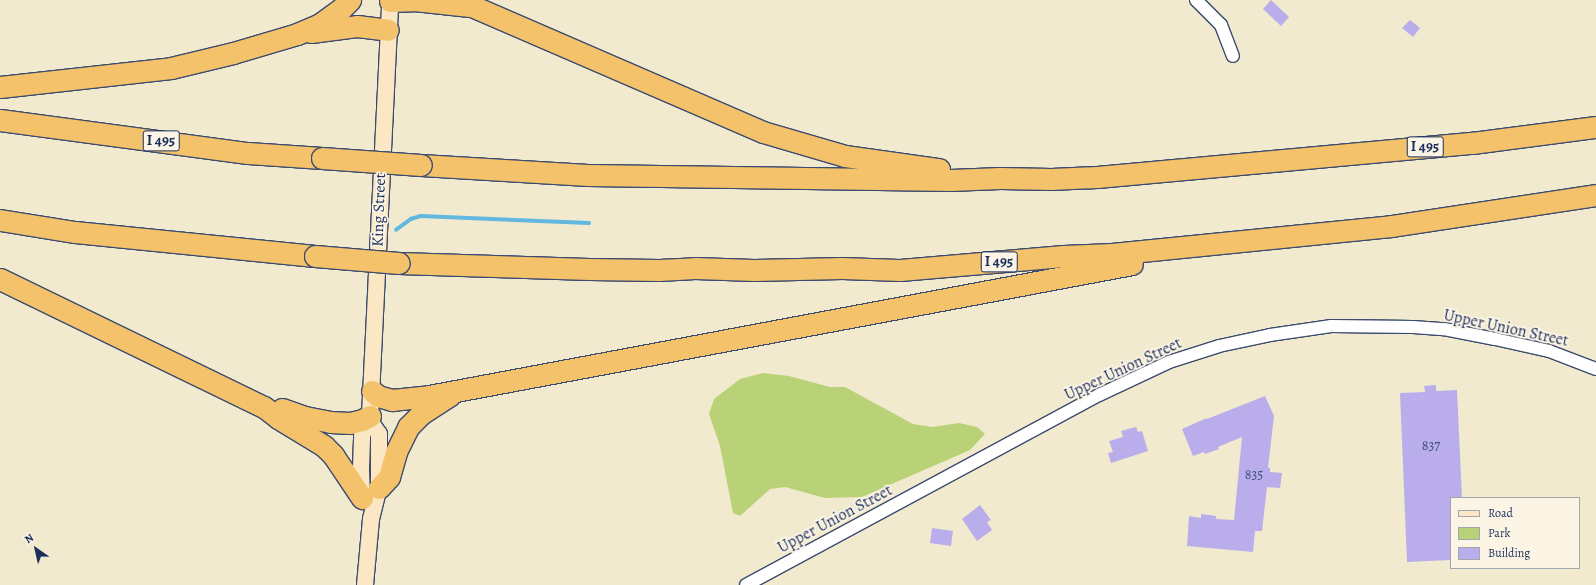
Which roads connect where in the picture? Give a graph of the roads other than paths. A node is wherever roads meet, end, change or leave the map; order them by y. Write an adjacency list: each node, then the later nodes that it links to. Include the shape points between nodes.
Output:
1 (350, 0): 7 (highway, via 320,24)
2 (413, 0): 4 (highway); 5 (highway)
3 (1196, 0): 8 (street, via 1221,25)
4 (390, 1): 6 (main road, King Street)
5 (464, 3): 12 (highway, via 764,132 846,156 937,169)
6 (388, 30): 7 (highway, via 357,26); 19 (main road, King Street)
7 (297, 34): 9 (highway, via 171,68)
8 (1233, 56)
9 (0, 87)
10 (0, 120): 12 (highway, I 495, bridge, via 248,153 588,175 950,180)
11 (1596, 128): 12 (highway, I 495, via 1472,143)
12 (1097, 177)
13 (1596, 195): 15 (highway, I 495, via 1391,226)
14 (0, 220): 15 (highway, I 495, bridge, via 75,232 399,263 589,269 900,270)
15 (1254, 241): 18 (highway)
16 (0, 279): 20 (highway)
17 (1596, 369): 24 (street, Upper Union Street, via 1549,351 1495,338 1444,329 1413,327 1331,326 1219,346 1169,362 1099,395)
18 (459, 390): 19 (highway, via 392,400 378,396); 22 (highway, via 421,414 408,427 396,452 389,477)
19 (372, 391): 21 (main road, King Street)
20 (264, 407): 21 (highway, via 283,409 330,422 350,423); 22 (highway, via 324,446)
21 (370, 418): 22 (main road, King Street, via 362,432)
22 (370, 493): 23 (main road, King Street, via 371,519)
23 (365, 585)
24 (746, 585)

